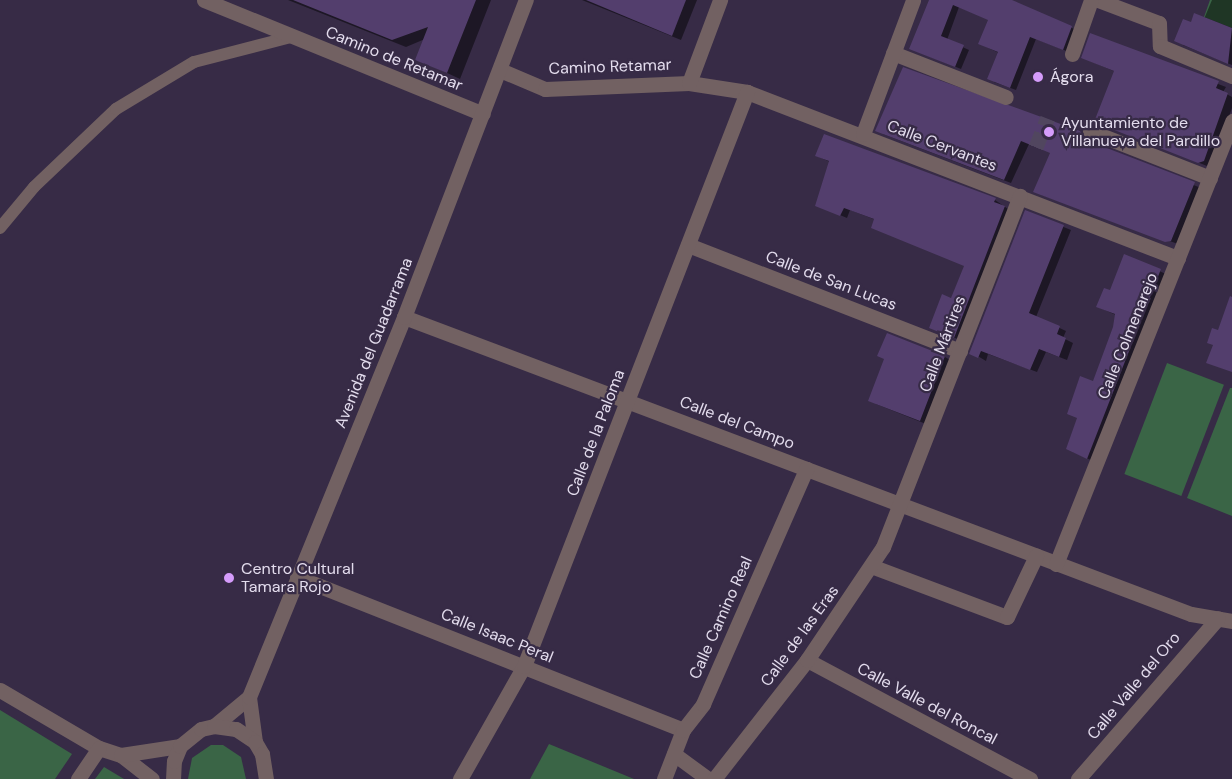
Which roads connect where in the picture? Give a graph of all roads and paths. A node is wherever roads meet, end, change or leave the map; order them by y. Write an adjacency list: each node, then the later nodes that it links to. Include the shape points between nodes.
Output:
1 (204, 0): 7 (street, Camino de Retamar)
2 (526, 0): 10 (street, Avenida del Guadarrama)
3 (720, 0): 12 (street)
4 (914, 0): 8 (street)
5 (1091, 0): 9 (street)
6 (1098, 0): 11 (street, via 1159,23 1160,46)
7 (291, 37): 15 (street, Camino de Retamar); 21 (lane, via 194,62 116,109 34,187)
8 (893, 53): 14 (street); 18 (street)
9 (1072, 54)
10 (500, 70): 12 (street, Camino Retamar, via 545,89); 15 (street, Avenida del Guadarrama)
11 (1232, 76)
12 (689, 83): 13 (street, Calle Cervantes)
13 (747, 92): 18 (street, Calle Cervantes); 22 (street, Calle de la Paloma)
14 (1006, 97)
15 (483, 114): 24 (street, Avenida del Guadarrama)
16 (1232, 121): 19 (street, Calle Colmenarejo)
17 (1090, 131): 19 (street)
18 (863, 134): 20 (street, Calle Cervantes)
19 (1210, 178): 23 (street, Calle Colmenarejo)
20 (1020, 196): 23 (street, Calle Cervantes); 25 (street, Calle Mártires)
21 (0, 228)
22 (688, 244): 25 (street, Calle de San Lucas); 26 (street, Calle de la Paloma)
23 (1178, 258): 30 (street, Calle Colmenarejo)
24 (404, 317): 26 (street, Calle del Campo); 32 (street, Avenida del Guadarrama)
25 (960, 351): 28 (street, Calle Mártires)
26 (628, 402): 27 (street, Calle del Campo); 35 (street, Calle de la Paloma)
27 (806, 469): 28 (street, Calle del Campo); 39 (street, Calle Camino Real, via 703,704)
28 (900, 504): 29 (street, Calle del Campo); 31 (street, Calle de las Eras)
29 (1036, 556): 30 (street, Calle del Campo); 31 (street, via 1007,617)
30 (1056, 564): 33 (street, Calle del Campo, via 1191,614)
31 (871, 566): 34 (street, Calle de las Eras)
32 (297, 577): 35 (street, Calle Isaac Peral); 37 (street, Avenida del Guadarrama)
33 (1225, 620): 54 (street, Calle Valle del Oro)
34 (807, 660): 52 (street, Calle de las Eras); 53 (street, Calle Valle del Roncal)
35 (524, 666): 39 (street, Calle Isaac Peral); 49 (street, Calle de la Paloma)
36 (0, 690): 42 (street)
37 (249, 697): 38 (street, Avenida del Guadarrama); 40 (street, Avenida del Guadarrama)
38 (214, 726): 40 (street, via 236,729); 41 (street, Avenida del Guadarrama, via 195,733)
39 (683, 730): 43 (street, Calle Camino Real)
40 (255, 742): 48 (street, Avenida del Guadarrama, via 262,754)
41 (180, 746): 44 (street); 47 (street)
42 (99, 748): 44 (street); 45 (street)
43 (674, 754): 50 (street, Calle Camino Real); 51 (street)
44 (121, 755): 46 (street)
45 (78, 779)
46 (152, 779)
47 (173, 779)
48 (266, 779)
49 (460, 779)
50 (663, 779)
51 (708, 779)
52 (714, 779)
53 (1030, 779)
54 (1078, 779)

